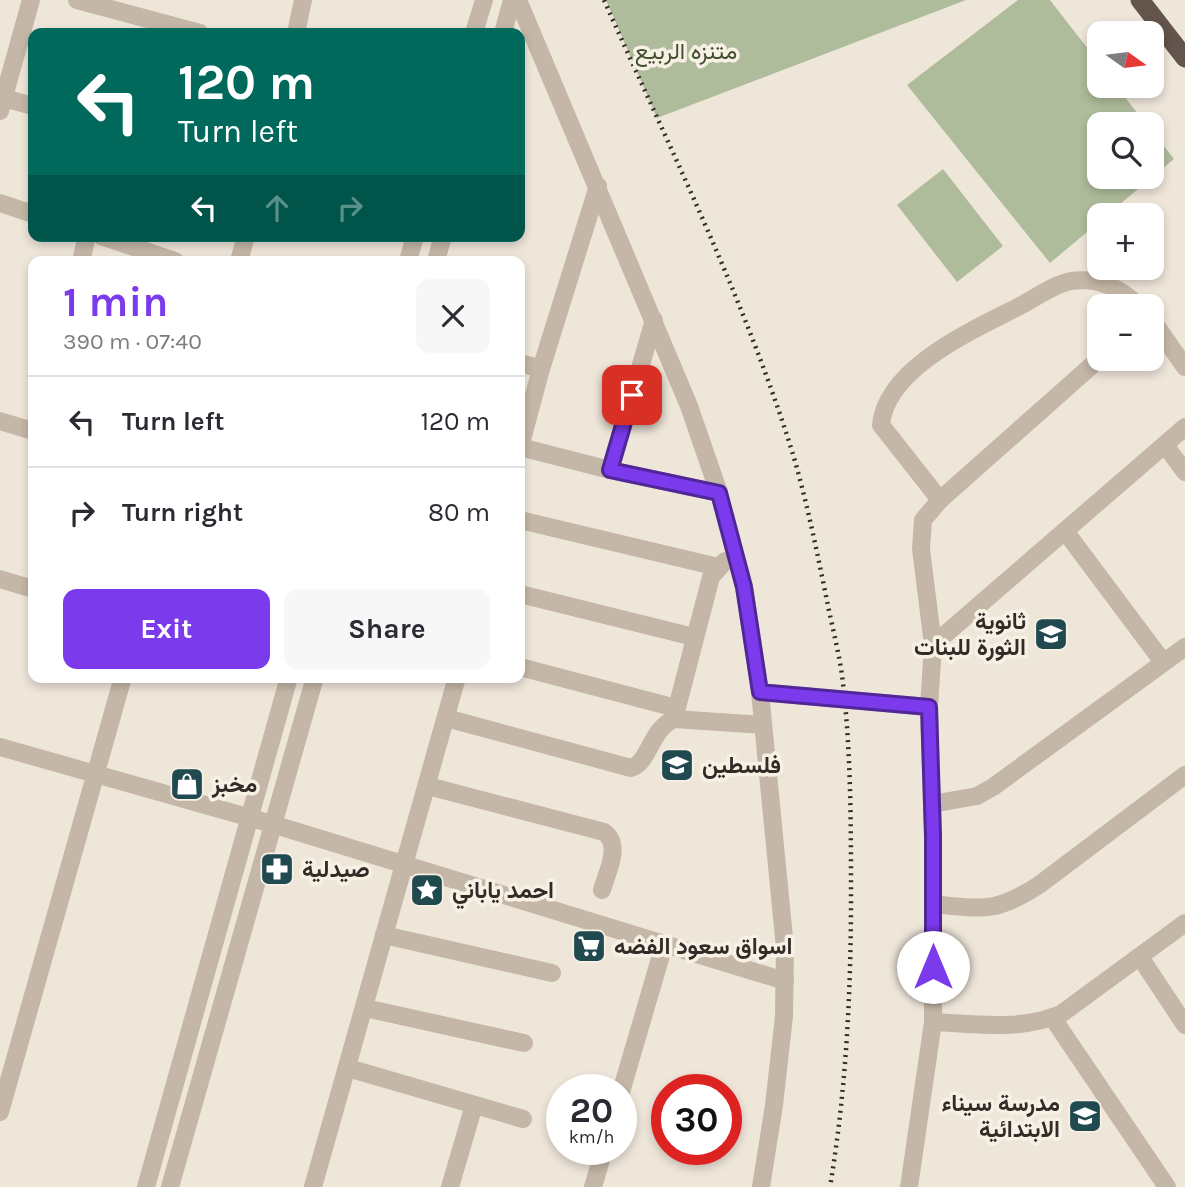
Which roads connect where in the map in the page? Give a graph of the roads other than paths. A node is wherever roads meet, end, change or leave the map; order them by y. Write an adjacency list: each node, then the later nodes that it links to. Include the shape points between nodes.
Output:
1 (31, 0): 12 (street)
2 (77, 0): 7 (street)
3 (303, 0): 8 (street)
4 (484, 0): 9 (street)
5 (515, 0): 10 (street); 14 (street)
6 (1140, 0): 11 (highway)
7 (181, 28)
8 (297, 28)
9 (476, 28)
10 (505, 28)
11 (1185, 58)
12 (2, 105): 13 (street)
13 (28, 106)
14 (598, 186): 20 (street); 24 (street)
15 (0, 203): 16 (street)
16 (28, 212)
17 (119, 242): 18 (street)
18 (160, 256)
19 (1126, 294): 35 (street, via 1108,284 1070,281 968,332 923,361 887,399 881,425)
20 (654, 320): 32 (street); 34 (street)
21 (1164, 337): 23 (street)
22 (525, 364): 24 (street)
23 (1185, 367)
24 (541, 369): 28 (street)
25 (1087, 370): 35 (street)
26 (0, 421): 29 (street)
27 (1185, 427): 30 (street)
28 (525, 428)
29 (28, 429)
30 (1165, 445): 33 (street); 37 (street)
31 (525, 448): 32 (street)
32 (610, 470): 34 (street)
33 (1185, 472)
34 (719, 493): 38 (street)
35 (940, 500): 44 (street, via 923,520 921,549)
36 (525, 521): 39 (street)
37 (1065, 531): 44 (street); 46 (street)
38 (736, 553): 39 (street); 52 (street)
39 (718, 567): 43 (street)
40 (0, 579): 41 (street)
41 (28, 587)
42 (525, 595): 43 (street)
43 (694, 637): 54 (street)
44 (933, 645): 53 (street)
45 (1185, 647): 46 (street)
46 (1163, 662): 61 (street, via 993,788 977,796)
47 (525, 668): 54 (street)
48 (121, 683): 58 (street)
49 (287, 683): 62 (street)
50 (313, 683): 63 (street)
51 (455, 683): 55 (street)
52 (760, 692): 53 (street); 56 (street)
53 (929, 707): 61 (street)
54 (675, 713): 55 (street, via 631,768); 56 (street)
55 (446, 718): 60 (street)
56 (763, 725): 72 (street, via 783,915)
57 (0, 747): 58 (street)
58 (96, 775): 62 (street); 81 (street)
59 (1185, 775): 66 (street, via 1017,899 978,908)
60 (428, 786): 64 (street); 65 (street, via 604,832 614,847)
61 (932, 804): 66 (street)
62 (249, 818): 63 (street); 84 (street)
63 (272, 824): 64 (street); 85 (street)
64 (403, 864): 68 (street); 69 (street)
65 (602, 890)
66 (933, 904): 75 (street)
67 (1185, 923): 70 (street)
68 (384, 935): 71 (street); 73 (street)
69 (664, 945): 72 (street); 79 (street)
70 (1140, 957): 74 (street); 76 (street)
71 (552, 973)
72 (785, 981): 89 (street)
73 (365, 1008): 77 (street); 78 (street)
74 (1052, 1017): 75 (street, via 1015,1026); 91 (street)
75 (933, 1022): 90 (street)
76 (1185, 1025)
77 (524, 1042)
78 (348, 1068): 80 (street); 86 (street)
79 (626, 1074)
80 (474, 1105): 82 (street); 87 (street)
81 (0, 1112)
82 (523, 1119)
83 (600, 1165): 88 (street)
84 (146, 1187)
85 (170, 1187)
86 (313, 1187)
87 (450, 1187)
88 (593, 1187)
89 (761, 1187)
90 (909, 1187)
91 (1167, 1187)

